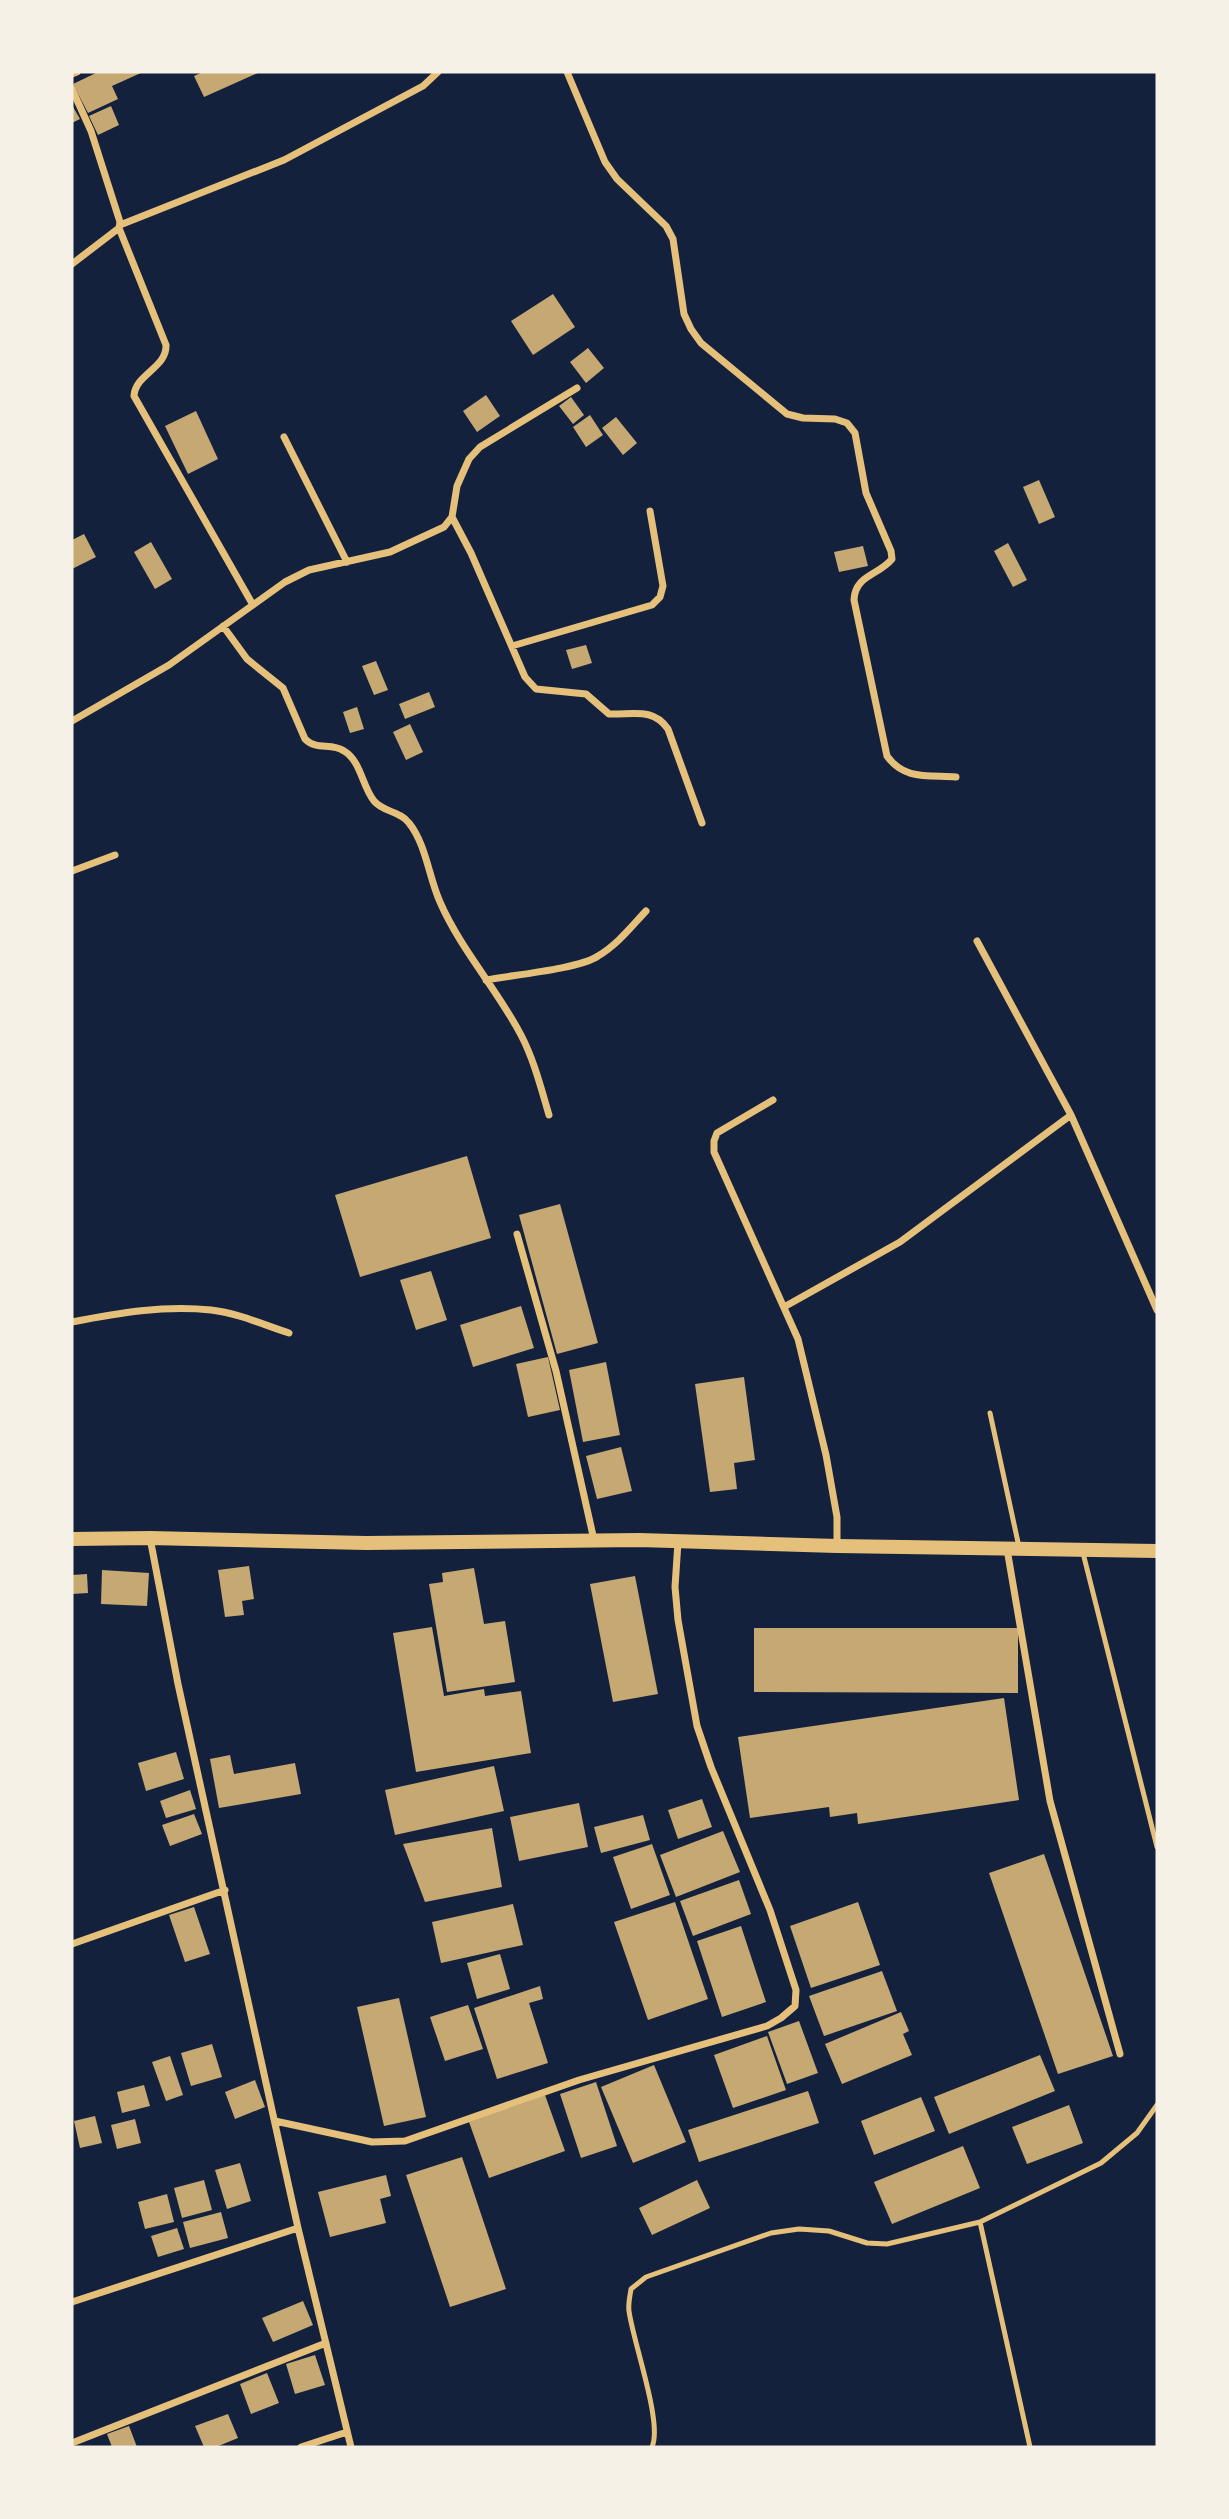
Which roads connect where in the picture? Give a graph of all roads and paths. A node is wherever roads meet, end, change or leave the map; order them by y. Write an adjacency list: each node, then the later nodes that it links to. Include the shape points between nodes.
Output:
1 (77, 72): 4 (street)
2 (438, 72): 6 (street, via 423,86 284,160)
3 (567, 72): 17 (street, via 605,162 673,239 684,314 701,343 787,414 835,419 847,423 855,433 866,493 892,559 862,580 854,600 887,756 908,774)
4 (72, 74)
5 (72, 89): 6 (street, via 91,131)
6 (119, 226): 7 (street); 13 (street, via 166,345 163,358 134,396)
7 (72, 264)
8 (577, 388): 11 (street, via 480,447 457,486)
9 (284, 437): 12 (street)
10 (650, 511): 15 (street, via 663,586 652,605)
11 (452, 517): 12 (street, via 444,527 390,552); 15 (street)
12 (347, 562): 13 (street, via 309,570)
13 (253, 605): 14 (street)
14 (223, 626): 16 (street, via 169,665); 23 (street, via 247,659 283,688 305,739 311,745 344,751 379,807 410,823 439,901)
15 (512, 646): 18 (street, via 536,690 586,694 609,714 661,718)
16 (72, 721)
17 (956, 777)
18 (702, 823)
19 (115, 855): 20 (street)
20 (72, 871)
21 (646, 911): 23 (street, via 595,959)
22 (976, 941): 26 (street)
23 (486, 980): 25 (street, via 529,1052)
24 (774, 1100): 28 (street, via 717,1133 713,1140 714,1152)
25 (549, 1115)
26 (1070, 1115): 28 (street, via 900,1242); 29 (street)
27 (517, 1234): 35 (street, via 556,1371)
28 (784, 1307): 37 (street, via 804,1359 826,1455)
29 (1157, 1310)
30 (72, 1322): 31 (street, via 146,1309 211,1310)
31 (289, 1333)
32 (990, 1413): 38 (lane)
33 (150, 1538): 34 (main road); 35 (main road, via 366,1543); 42 (street)
34 (72, 1539)
35 (594, 1540): 36 (main road)
36 (678, 1541): 37 (main road); 46 (street, via 678,1620 697,1726 770,1910 796,1990 795,2006 767,2026 579,2080 405,2141 372,2142)
37 (837, 1546): 38 (main road)
38 (1013, 1548): 39 (main road); 44 (street, via 1050,1801)
39 (1082, 1550): 40 (main road); 41 (lane)
40 (1157, 1551)
41 (1157, 1847)
42 (225, 1890): 43 (street); 46 (street)
43 (72, 1944)
44 (1120, 2054)
45 (1157, 2105): 47 (lane, via 1137,2133 1101,2163)
46 (275, 2121): 48 (street)
47 (979, 2222): 55 (lane, via 887,2244 829,2231 771,2233 646,2277 631,2289 628,2309 653,2420); 56 (lane)
48 (298, 2228): 49 (street); 50 (street)
49 (72, 2302)
50 (326, 2343): 51 (street); 52 (street)
51 (347, 2432): 53 (street); 54 (street)
52 (72, 2442)
53 (301, 2447)
54 (351, 2447)
55 (652, 2447)
56 (1030, 2447)

